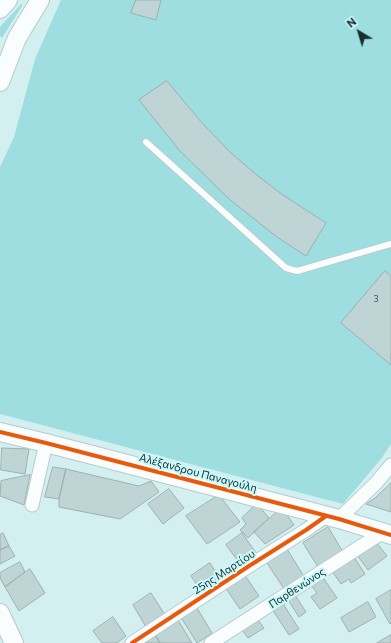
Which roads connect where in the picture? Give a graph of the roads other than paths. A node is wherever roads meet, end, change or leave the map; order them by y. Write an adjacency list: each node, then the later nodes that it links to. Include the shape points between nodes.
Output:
1 (8, 0): 3 (street)
2 (40, 0): 4 (street, via 17,38)
3 (0, 9)
4 (0, 82)
5 (146, 142): 6 (lane, via 286,268 297,271)
6 (391, 244)
7 (0, 432): 8 (street, Αλέξανδρου Παναγούλη)
8 (46, 443): 10 (street); 11 (street, Αλέξανδρου Παναγούλη)
9 (391, 465): 11 (street, 25ης Μαρτίου, via 377,482)
10 (32, 504)
11 (332, 518): 12 (street, Αλέξανδρου Παναγούλη); 15 (street, 25ης Μαρτίου, via 306,530)
12 (387, 534): 16 (street, Παρθενώνος)
13 (0, 613): 14 (street)
14 (14, 643)
15 (132, 643)
16 (211, 643)

